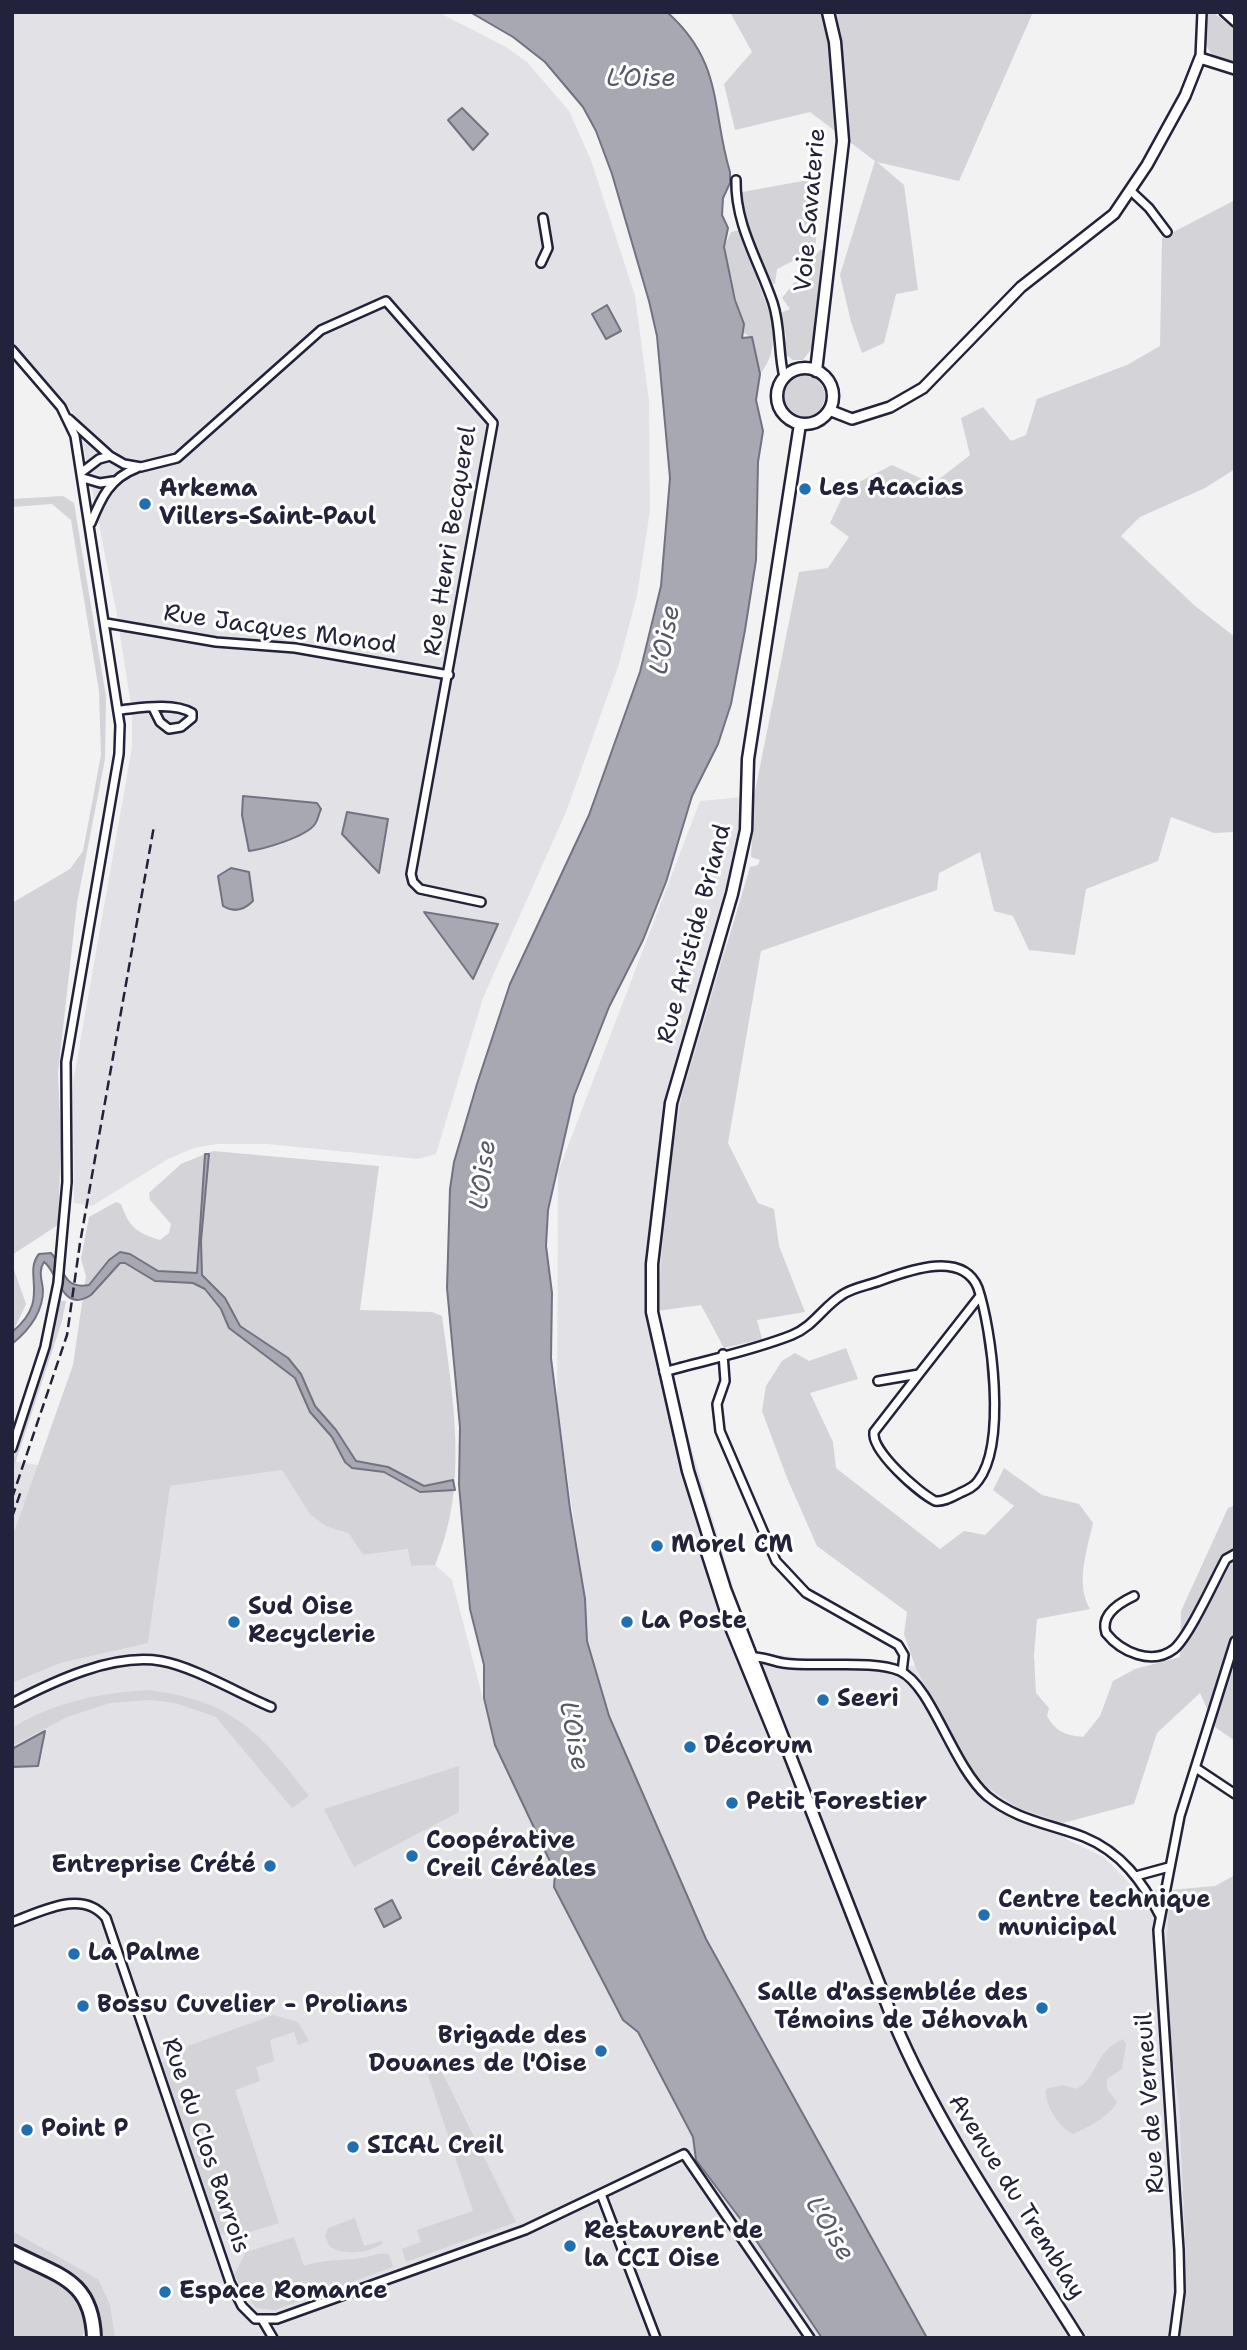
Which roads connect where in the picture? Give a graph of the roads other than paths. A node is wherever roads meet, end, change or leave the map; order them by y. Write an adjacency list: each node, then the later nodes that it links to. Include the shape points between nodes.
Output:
1 (828, 12): 13 (main road, Voie Savaterie, via 843,141)
2 (1202, 12): 5 (street)
3 (1224, 12): 4 (street)
4 (1235, 22)
5 (1199, 58): 6 (street); 8 (street, via 1185,96)
6 (1235, 69)
7 (736, 180): 14 (street, via 736,206 779,328)
8 (1132, 192): 10 (street); 15 (street, via 1098,230 1021,287 923,388 891,407 852,419)
9 (543, 218): 11 (street, via 548,248)
10 (1167, 232)
11 (541, 263)
12 (12, 350): 16 (street)
13 (816, 371): 14 (main road, via 799,369); 15 (main road, via 832,392)
14 (785, 377): 17 (main road, via 777,393 780,409)
15 (829, 410): 17 (main road, via 817,421)
16 (69, 419): 18 (street); 21 (street)
17 (800, 424): 31 (main road, Rue Aristide Briand, via 748,759 746,830 671,1103 662,1162 652,1312)
18 (110, 457): 19 (street); 21 (street, via 99,460)
19 (121, 463): 20 (street); 22 (street)
20 (141, 467): 22 (street); 25 (street, Rue Henri Becquerel, via 167,463 181,455 321,331 386,301 493,423)
21 (83, 475): 22 (street, via 100,483); 23 (street)
22 (118, 479): 23 (street, via 102,496)
23 (91, 524): 24 (street)
24 (106, 623): 25 (street, Rue Jacques Monod); 26 (street)
25 (449, 675): 28 (street, Rue Henri Becquerel, via 411,877 423,890)
26 (119, 709): 27 (street); 34 (street, via 120,747 65,1062 68,1170 63,1248 41,1359)
27 (153, 709): 27 (street, via 169,729 192,718 187,710)
28 (481, 902)
29 (980, 1296): 30 (street, via 973,1279 960,1269 910,1271 843,1294 817,1321 793,1335); 32 (street); 32 (street, via 994,1368 990,1444 979,1480 942,1501 929,1497 882,1455 874,1441 876,1429)
30 (723, 1354): 31 (street); 41 (street, via 725,1381 717,1404 720,1431 758,1511 773,1556 806,1593 898,1645 904,1655)
31 (663, 1372): 38 (main road, Avenue du Tremblay, via 688,1471)
32 (919, 1374): 33 (street)
33 (878, 1381)
34 (12, 1448)
35 (1235, 1554): 36 (street, via 1226,1559 1180,1641 1168,1652 1138,1655 1106,1633 1107,1616)
36 (1134, 1596)
37 (1235, 1641): 44 (street, Rue de Verneuil)
38 (750, 1657): 39 (street); 40 (main road, Avenue du Tremblay)
39 (781, 1663): 40 (street); 41 (street, via 885,1667)
40 (756, 1671): 59 (main road, Avenue du Tremblay, via 922,2082 985,2197)
41 (902, 1672): 47 (street, via 918,1687 957,1760 986,1795 1017,1816 1086,1838 1114,1854)
42 (12, 1703): 43 (street, via 97,1669 158,1660)
43 (271, 1707)
44 (1196, 1768): 45 (street); 46 (street, Rue de Verneuil)
45 (1235, 1794)
46 (1169, 1867): 47 (street); 48 (street, Rue de Verneuil)
47 (1136, 1876): 48 (street)
48 (1160, 1916): 60 (street, Rue de Verneuil, via 1180,2250)
49 (12, 1922): 53 (street, Rue du Clos Barrois, via 72,1903 92,1906 106,1918 233,2288 245,2310)
50 (601, 2194): 53 (street, via 525,2230); 57 (street); 58 (street, via 684,2154)
51 (12, 2252): 55 (highway, via 81,2292 92,2311)
52 (12, 2258): 54 (highway, via 77,2295 87,2313)
53 (263, 2322): 56 (street, Rue du Clos Barrois)
54 (85, 2338)
55 (94, 2338)
56 (273, 2338)
57 (656, 2338)
58 (810, 2338)
59 (1078, 2338)
60 (1174, 2338)

